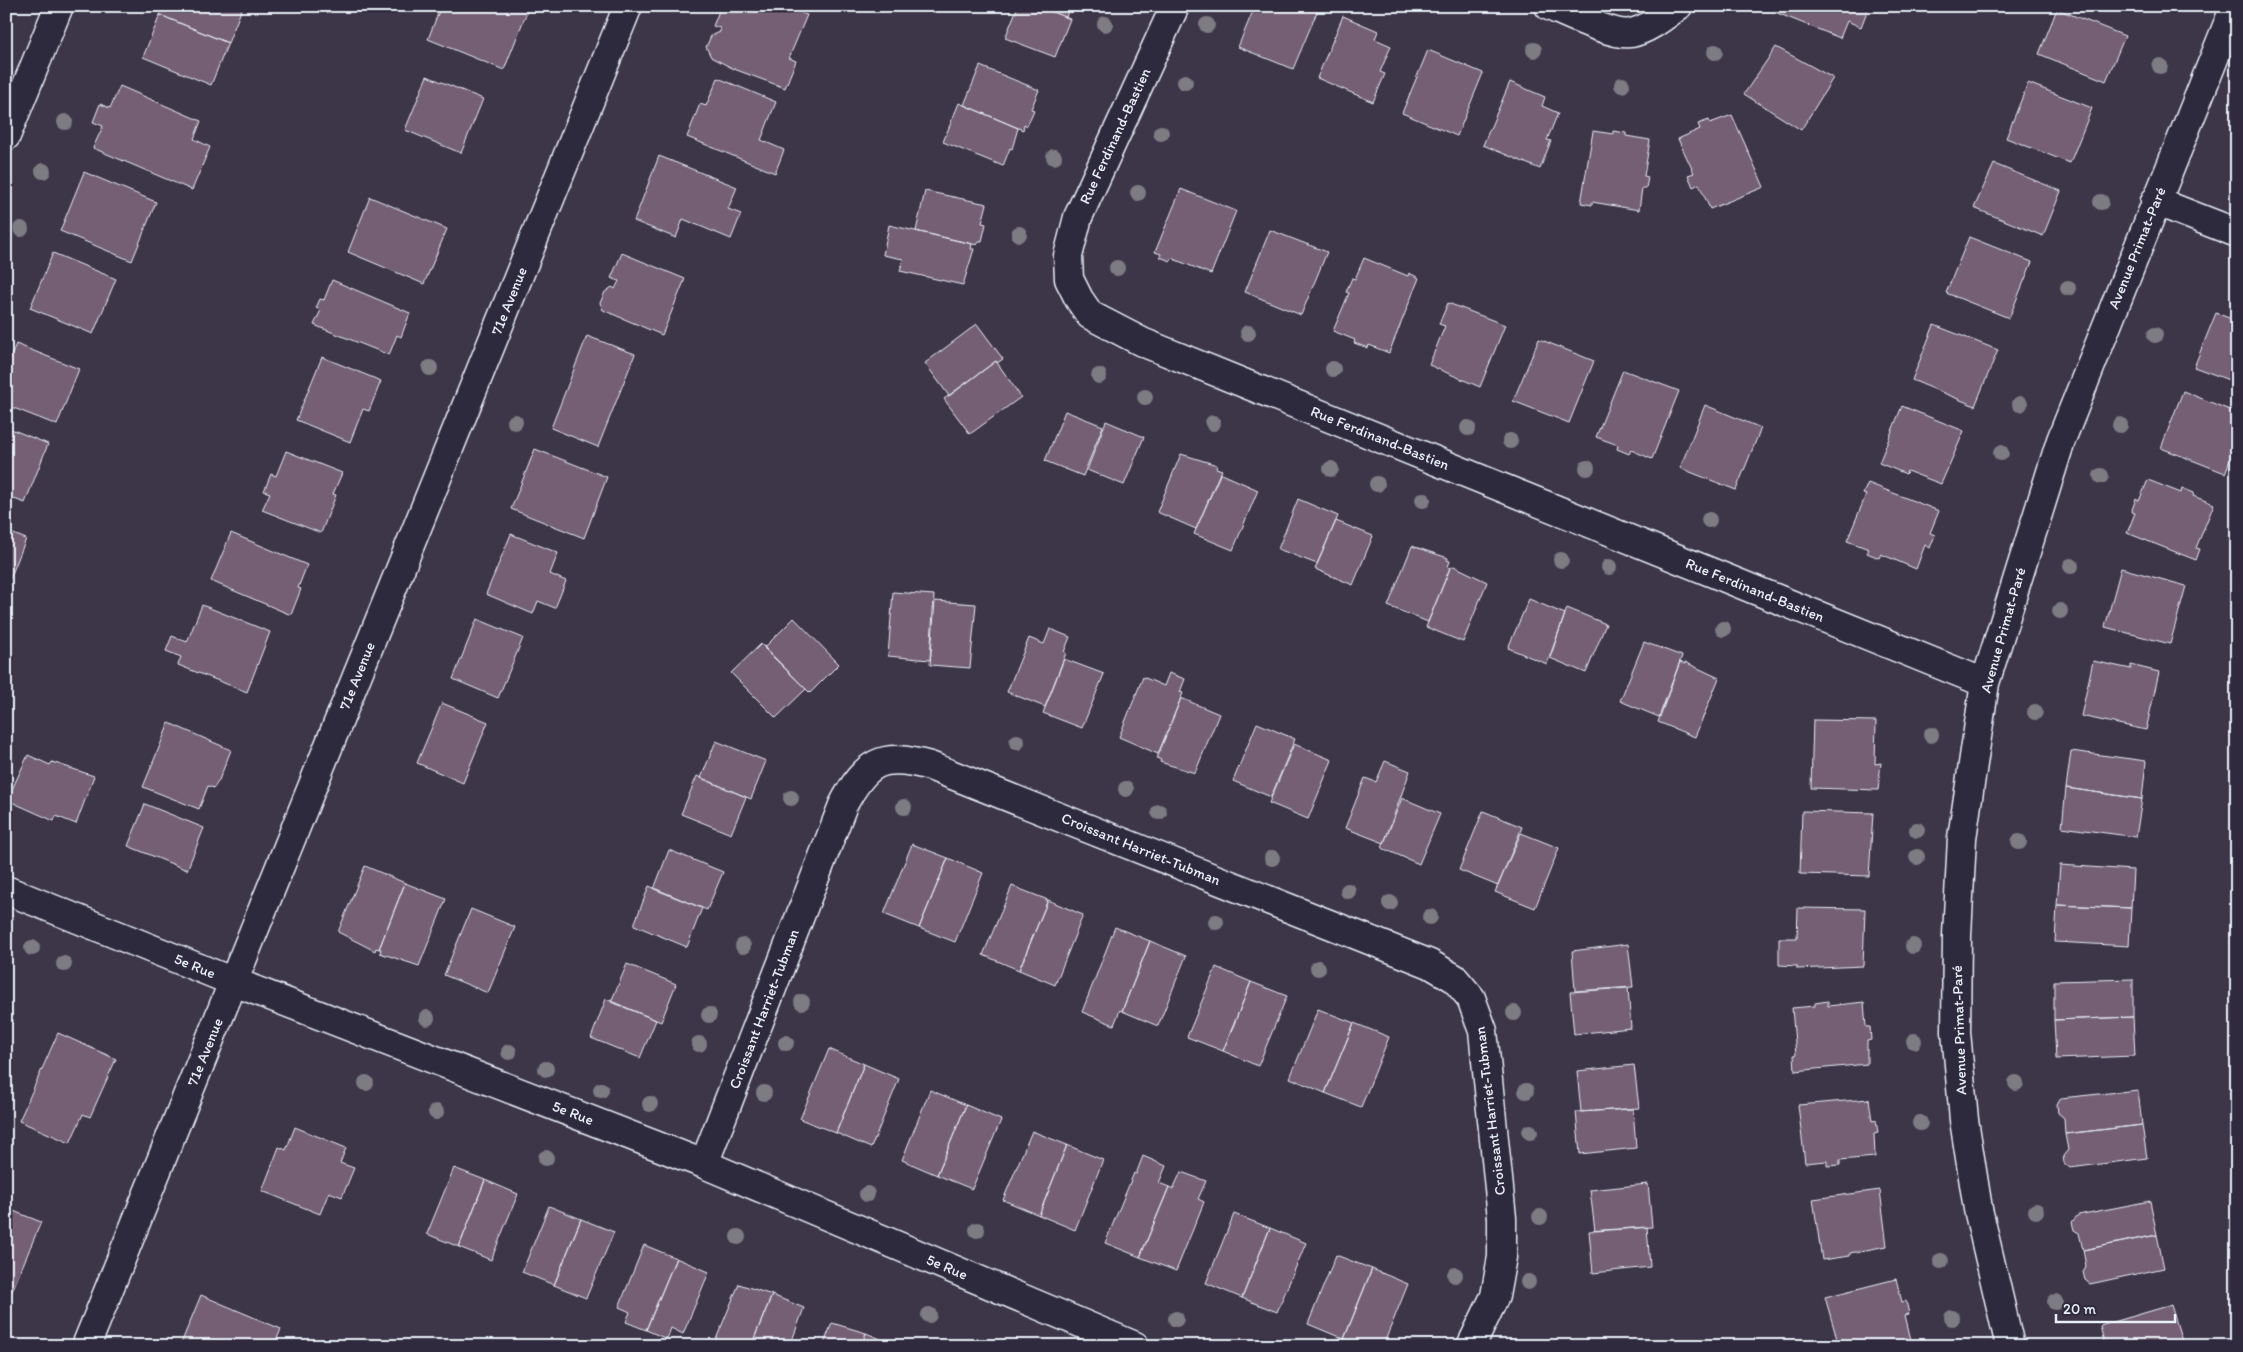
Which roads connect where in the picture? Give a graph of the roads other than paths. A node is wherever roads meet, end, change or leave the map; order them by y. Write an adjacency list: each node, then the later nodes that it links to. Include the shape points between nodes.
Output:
1 (59, 6): 7 (street)
2 (628, 6): 12 (street, 71e Avenue)
3 (1174, 6): 10 (street, Rue Ferdinand-Bastien, via 1078,217 1068,256 1069,279 1090,315 1142,342)
4 (1549, 6): 5 (street, via 1600,27 1629,34 1653,25)
5 (1678, 6)
6 (2235, 6): 8 (street, Avenue Primat-Paré)
7 (6, 136)
8 (2155, 200): 9 (street); 10 (street, Avenue Primat-Paré, via 2061,440)
9 (2237, 233)
10 (1984, 683): 17 (street, Avenue Primat-Paré, via 1962,838 1956,1032 1964,1120 1978,1209)
11 (6, 890): 12 (street, 5e Rue)
12 (234, 982): 13 (street, 5e Rue); 14 (street, 71e Avenue)
13 (704, 1164): 15 (street, 5e Rue); 16 (street, Croissant Harriet-Tubman, via 843,806 857,779 878,762 905,758 1430,964 1454,978 1471,998 1483,1031 1502,1218 1502,1257 1495,1296)
14 (86, 1346)
15 (1135, 1346)
16 (1471, 1346)
17 (2010, 1346)

